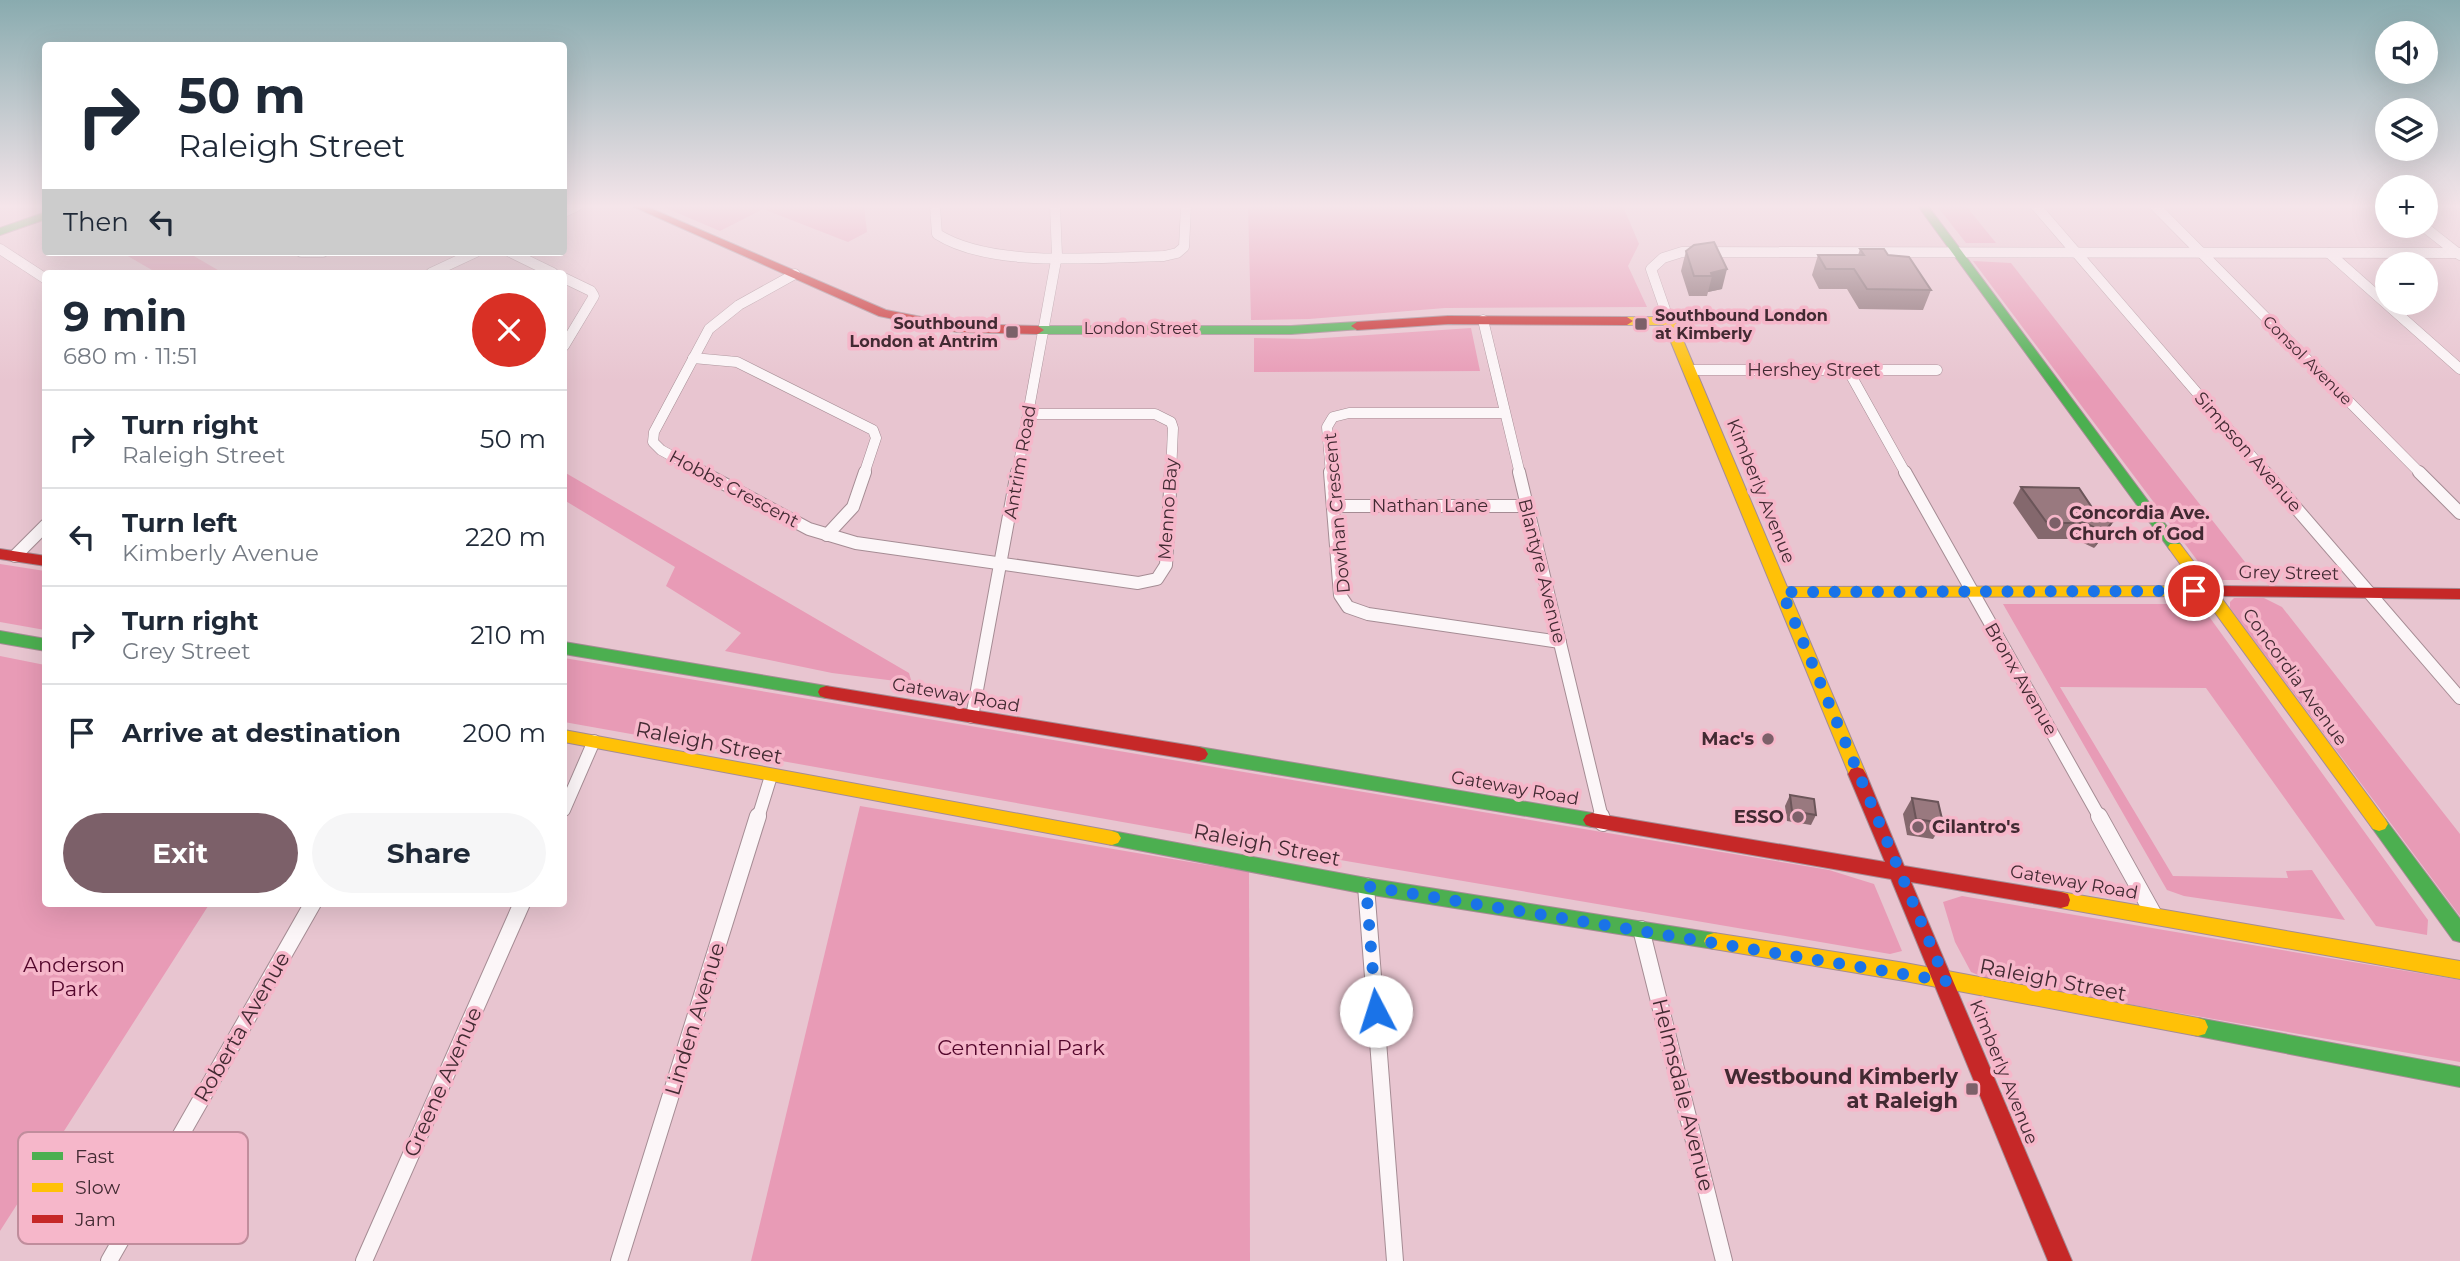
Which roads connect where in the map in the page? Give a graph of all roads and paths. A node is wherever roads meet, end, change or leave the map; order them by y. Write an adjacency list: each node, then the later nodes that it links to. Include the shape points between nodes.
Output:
1 (24, 265): 10 (street)
2 (772, 265): 9 (street, London Street)
3 (1055, 265): 14 (street, Antrim Road)
4 (1654, 265): 13 (street, Kimberly Avenue, via 1651,274)
5 (1968, 265): 33 (street, Concordia Avenue)
6 (2087, 265): 34 (street, Simpson Avenue)
7 (2214, 265): 25 (street, Consol Avenue)
8 (2342, 265): 17 (street)
9 (795, 275): 14 (street, London Street, via 908,321 964,329); 16 (street, Hobbs Crescent, via 722,316)
10 (42, 276)
11 (567, 279): 15 (street, via 594,296)
12 (1483, 320): 13 (street, London Street); 14 (street, London Street, via 1291,330); 21 (street, Blantyre Avenue)
13 (1669, 321): 18 (street, Kimberly Avenue)
14 (1045, 328): 22 (street, Antrim Road)
15 (567, 341)
16 (693, 358): 27 (street, Hobbs Crescent, via 653,442 675,459 809,530); 27 (street, via 737,362 873,430 876,438 853,507)
17 (2460, 369)
18 (1690, 370): 19 (street, Hershey Street); 31 (street, Kimberly Avenue)
19 (1847, 370): 20 (street, Hershey Street); 32 (street, Bronx Avenue)
20 (1937, 370)
21 (1504, 413): 23 (street, Dowhan Crescent, via 1349,413 1334,417 1327,427); 24 (street, Blantyre Avenue)
22 (1029, 414): 30 (street, Antrim Road); 30 (street, Menno Bay, via 1155,414 1171,422 1166,565 1151,584)
23 (1334, 506): 24 (street, Nathan Lane); 37 (street, Dowhan Crescent, via 1340,595 1348,607 1368,614)
24 (1526, 506): 37 (street, Blantyre Avenue)
25 (2460, 513)
26 (42, 528): 28 (street)
27 (827, 535): 30 (street, Hobbs Crescent)
28 (8, 555): 29 (street)
29 (42, 560)
30 (1002, 563): 41 (street, Antrim Road)
31 (1782, 592): 32 (street, Grey Street); 47 (street, Kimberly Avenue)
32 (1971, 592): 33 (street, Grey Street); 51 (street, Bronx Avenue)
33 (2208, 592): 34 (street, Grey Street); 53 (street, Concordia Avenue)
34 (2370, 593): 35 (street, Grey Street); 40 (street, Simpson Avenue)
35 (2460, 594)
36 (0, 637): 38 (street)
37 (1560, 642): 46 (street, Blantyre Avenue)
38 (42, 644)
39 (567, 649): 41 (street, Gateway Road)
40 (2460, 698)
41 (972, 717): 46 (street, Gateway Road)
42 (567, 736): 43 (street, Raleigh Street)
43 (594, 741): 44 (street, Raleigh Street); 45 (street)
44 (771, 776): 48 (street, Raleigh Street); 61 (street, Linden Avenue)
45 (567, 803)
46 (1603, 823): 47 (street, Gateway Road)
47 (1900, 873): 51 (street, Gateway Road); 55 (street, Kimberly Avenue)
48 (1366, 886): 52 (street, Raleigh Street); 62 (street)
49 (311, 907): 57 (street, Roberta Avenue)
50 (520, 907): 60 (street, Greene Avenue)
51 (2154, 915): 54 (street, Gateway Road)
52 (1642, 929): 55 (street, Raleigh Street); 63 (street, Helmsdale Avenue)
53 (2460, 934)
54 (2460, 970)
55 (1946, 981): 56 (street, Raleigh Street); 64 (street, Kimberly Avenue)
56 (2460, 1077)
57 (183, 1132)
58 (119, 1244): 59 (street, Roberta Avenue)
59 (109, 1261)
60 (364, 1261)
61 (619, 1261)
62 (1395, 1261)
63 (1724, 1261)
64 (2060, 1261)

